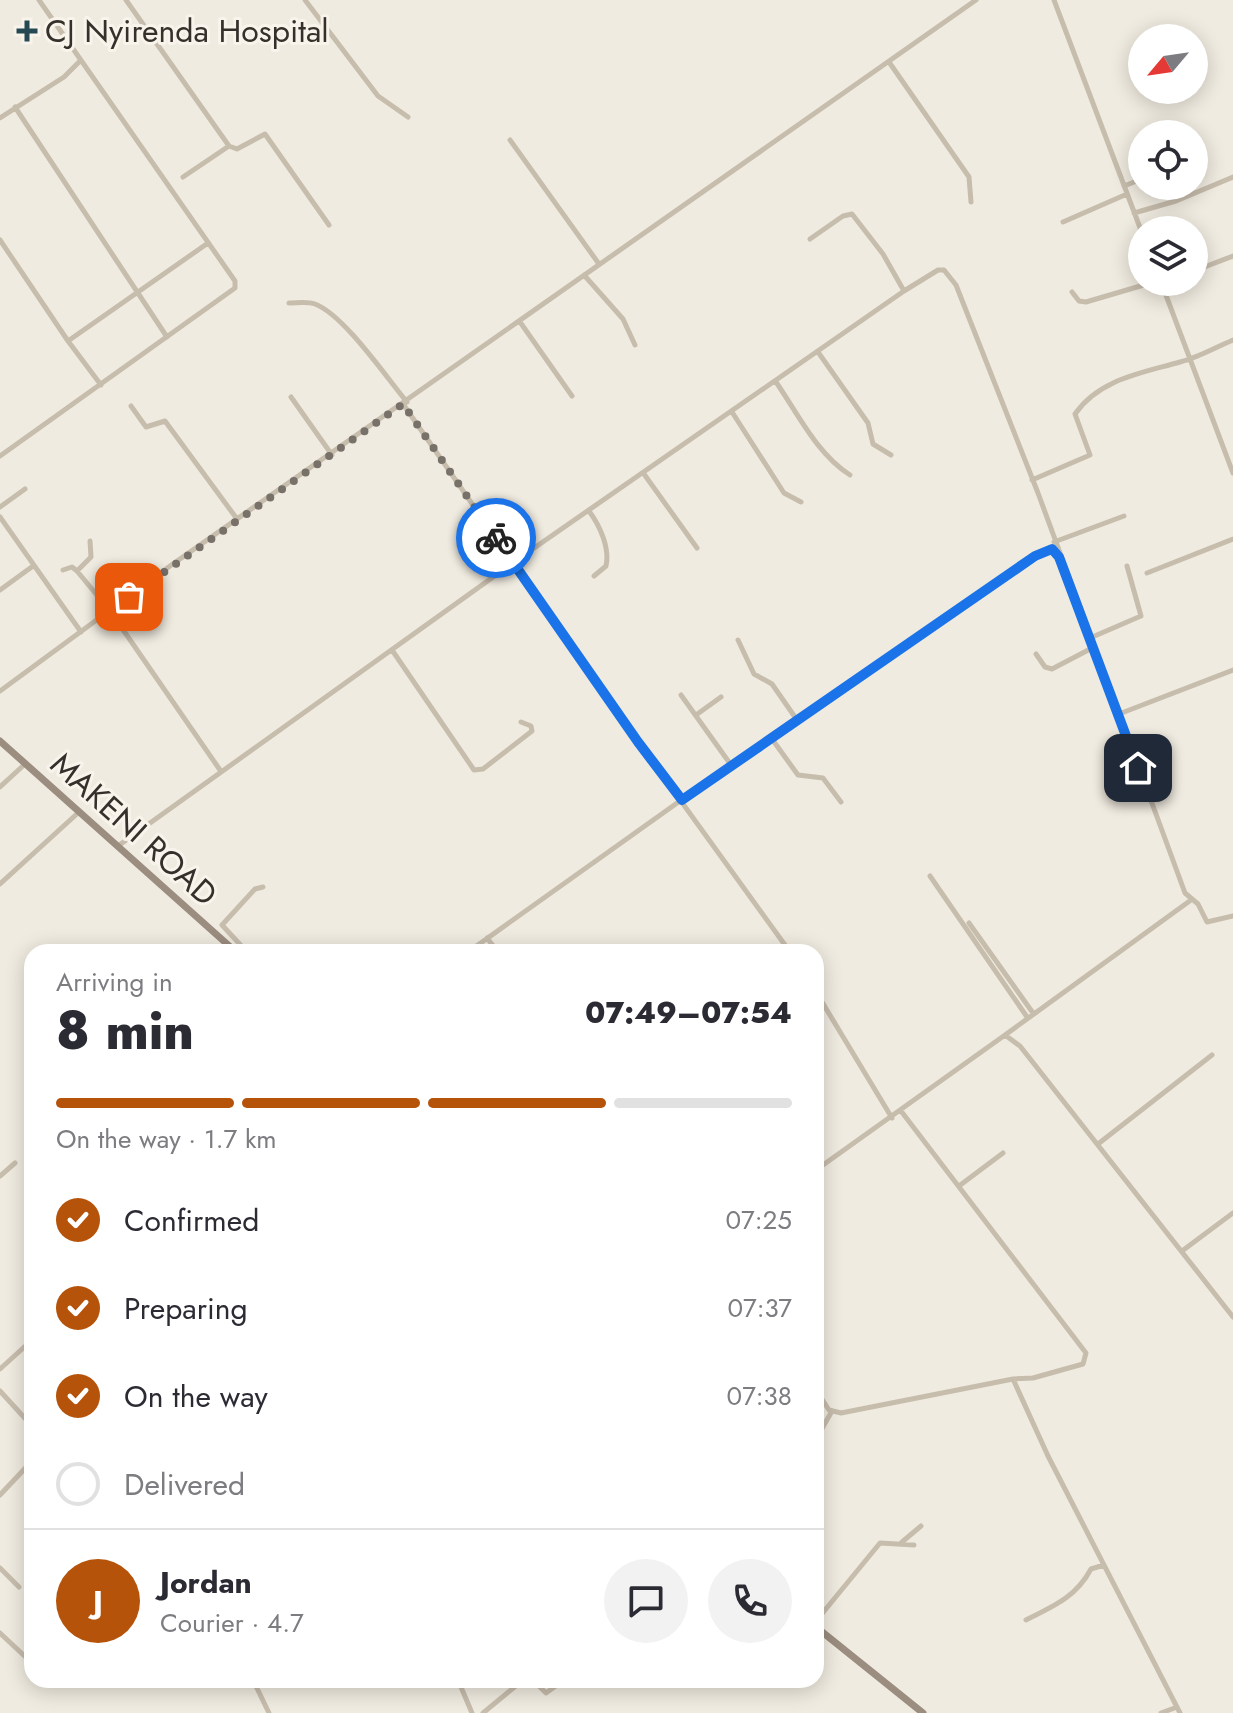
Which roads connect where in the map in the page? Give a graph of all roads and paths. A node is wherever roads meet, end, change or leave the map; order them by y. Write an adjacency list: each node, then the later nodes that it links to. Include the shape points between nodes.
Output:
1 (39, 0): 6 (street)
2 (126, 0): 12 (street)
3 (305, 0): 9 (street, via 378,96)
4 (976, 0): 7 (street)
5 (1054, 0): 16 (street)
6 (80, 61): 8 (street); 25 (street)
7 (889, 62): 18 (street, via 969,177); 27 (street)
8 (15, 107): 10 (street); 30 (street)
9 (408, 117)
10 (0, 118)
11 (510, 140): 27 (street)
12 (229, 146): 13 (street); 22 (street, via 236,149 265,134)
13 (183, 177)
14 (1233, 177): 19 (street)
15 (1128, 184): 16 (street)
16 (1124, 186): 17 (street)
17 (1127, 194): 19 (street); 21 (street)
18 (971, 202)
19 (1134, 213): 20 (street)
20 (1135, 216)
21 (1063, 222)
22 (329, 225)
23 (810, 239): 32 (street, via 852,214)
24 (0, 240): 39 (street)
25 (208, 243): 30 (street); 37 (street, via 235,288)
26 (1233, 256): 28 (street)
27 (599, 264): 29 (street)
28 (1208, 266)
29 (584, 275): 36 (street); 40 (street, via 623,319)
30 (138, 290): 37 (street); 39 (street)
31 (1128, 290): 33 (street, via 1086,302)
32 (904, 291): 41 (street); 56 (street, via 938,270 951,276)
33 (1072, 292)
34 (1168, 296): 42 (street)
35 (289, 303): 47 (street, via 310,302 322,308 359,341)
36 (520, 322): 45 (street); 47 (street)
37 (167, 337): 44 (street)
38 (1233, 340): 42 (street)
39 (68, 341): 44 (street)
40 (635, 345)
41 (818, 352): 43 (street); 51 (street, via 868,423 873,444)
42 (1189, 357): 54 (street); 56 (street, via 1094,391 1075,414 1090,455)
43 (776, 382): 49 (street); 55 (street, via 814,437)
44 (101, 385): 52 (street)
45 (572, 396)
46 (291, 397): 50 (street)
47 (405, 403): 50 (street); 69 (street)
48 (131, 406): 63 (street, via 146,427 165,421)
49 (732, 412): 53 (street); 58 (street, via 784,493)
50 (332, 455): 63 (street)
51 (891, 455)
52 (0, 456)
53 (644, 473): 60 (street); 67 (street)
54 (1233, 473)
55 (850, 475)
56 (1032, 480): 66 (street)
57 (25, 489): 59 (street)
58 (801, 502)
59 (0, 507)
60 (589, 511): 69 (street); 75 (street, via 608,556 606,566)
61 (1124, 516): 66 (street)
62 (0, 517): 70 (street)
63 (237, 519): 77 (street)
64 (1233, 539): 74 (street)
65 (90, 541): 73 (street, via 91,557)
66 (1054, 542): 68 (street)
67 (697, 548)
68 (1057, 551): 80 (street); 91 (street, via 1035,556)
69 (514, 562): 83 (street); 99 (street)
70 (33, 566): 76 (street); 79 (street)
71 (1127, 566): 80 (street, via 1141,616)
72 (63, 570): 73 (street)
73 (77, 571): 77 (street)
74 (1147, 573)
75 (594, 576)
76 (0, 590)
77 (110, 611): 79 (street)
78 (117, 621): 97 (street)
79 (81, 632): 86 (street)
80 (1090, 638): 82 (street)
81 (738, 640): 91 (street, via 754,674 772,684)
82 (1094, 647): 84 (street, via 1052,669); 89 (street)
83 (392, 650): 92 (street, via 474,770 483,769 532,731); 97 (street)
84 (1036, 654)
85 (1233, 670): 89 (street)
86 (0, 691)
87 (681, 695): 90 (street)
88 (721, 697): 90 (street)
89 (1119, 714): 106 (street)
90 (696, 715): 96 (street)
91 (797, 720): 93 (street)
92 (521, 722)
93 (772, 739): 96 (street); 100 (street, via 798,775 823,778)
94 (0, 741): 95 (main road, MAKENI ROAD)
95 (25, 764): 98 (street); 101 (main road, MAKENI ROAD)
96 (731, 765): 99 (street)
97 (220, 770): 102 (street)
98 (0, 787)
99 (682, 800): 109 (street); 114 (street)
100 (841, 802)
101 (79, 811): 102 (main road, MAKENI ROAD); 104 (street)
102 (117, 847): 110 (main road, MAKENI ROAD)
103 (930, 876): 117 (street)
104 (0, 884)
105 (263, 887): 111 (street, via 222,925)
106 (1191, 900): 107 (street, via 1207,922); 116 (street)
107 (1233, 916)
108 (969, 923): 116 (street)
109 (487, 938): 112 (street); 113 (street)
110 (227, 944)
111 (240, 944)
112 (479, 944)
113 (492, 944)
114 (784, 944)
115 (824, 1005): 121 (street)
116 (1033, 1013): 117 (street)
117 (1027, 1017): 118 (street)
118 (1005, 1035): 120 (street); 122 (street, via 1020,1046)
119 (1212, 1055): 122 (street)
120 (901, 1111): 121 (street); 127 (street)
121 (892, 1118): 125 (street)
122 (1098, 1144): 129 (street)
123 (1003, 1153): 127 (street)
124 (15, 1163): 126 (street)
125 (824, 1165)
126 (0, 1176)
127 (959, 1186): 133 (street, via 1086,1353 1083,1364 1072,1370)
128 (1233, 1213): 129 (street)
129 (1182, 1251): 130 (street)
130 (1233, 1317)
131 (24, 1347): 132 (street)
132 (0, 1369)
133 (1013, 1379): 136 (street); 144 (street)
134 (0, 1391): 137 (street)
135 (824, 1400): 136 (street)
136 (832, 1411): 138 (street)
137 (24, 1417)
138 (824, 1425)
139 (24, 1470): 140 (street)
140 (0, 1495)
141 (921, 1526): 142 (street)
142 (901, 1542): 143 (street); 147 (street, via 878,1545)
143 (914, 1545)
144 (1104, 1565): 148 (street, via 1091,1569 1072,1596); 155 (street)
145 (0, 1568): 146 (street)
146 (19, 1587)
147 (824, 1614)
148 (1026, 1620)
149 (824, 1631): 159 (main road)
150 (0, 1633): 151 (street)
151 (24, 1656)
152 (257, 1688): 156 (street)
153 (461, 1688): 157 (street)
154 (513, 1688): 158 (street)
155 (1178, 1710): 160 (street)
156 (269, 1713)
157 (472, 1713)
158 (483, 1713)
159 (923, 1713)
160 (1161, 1713)

